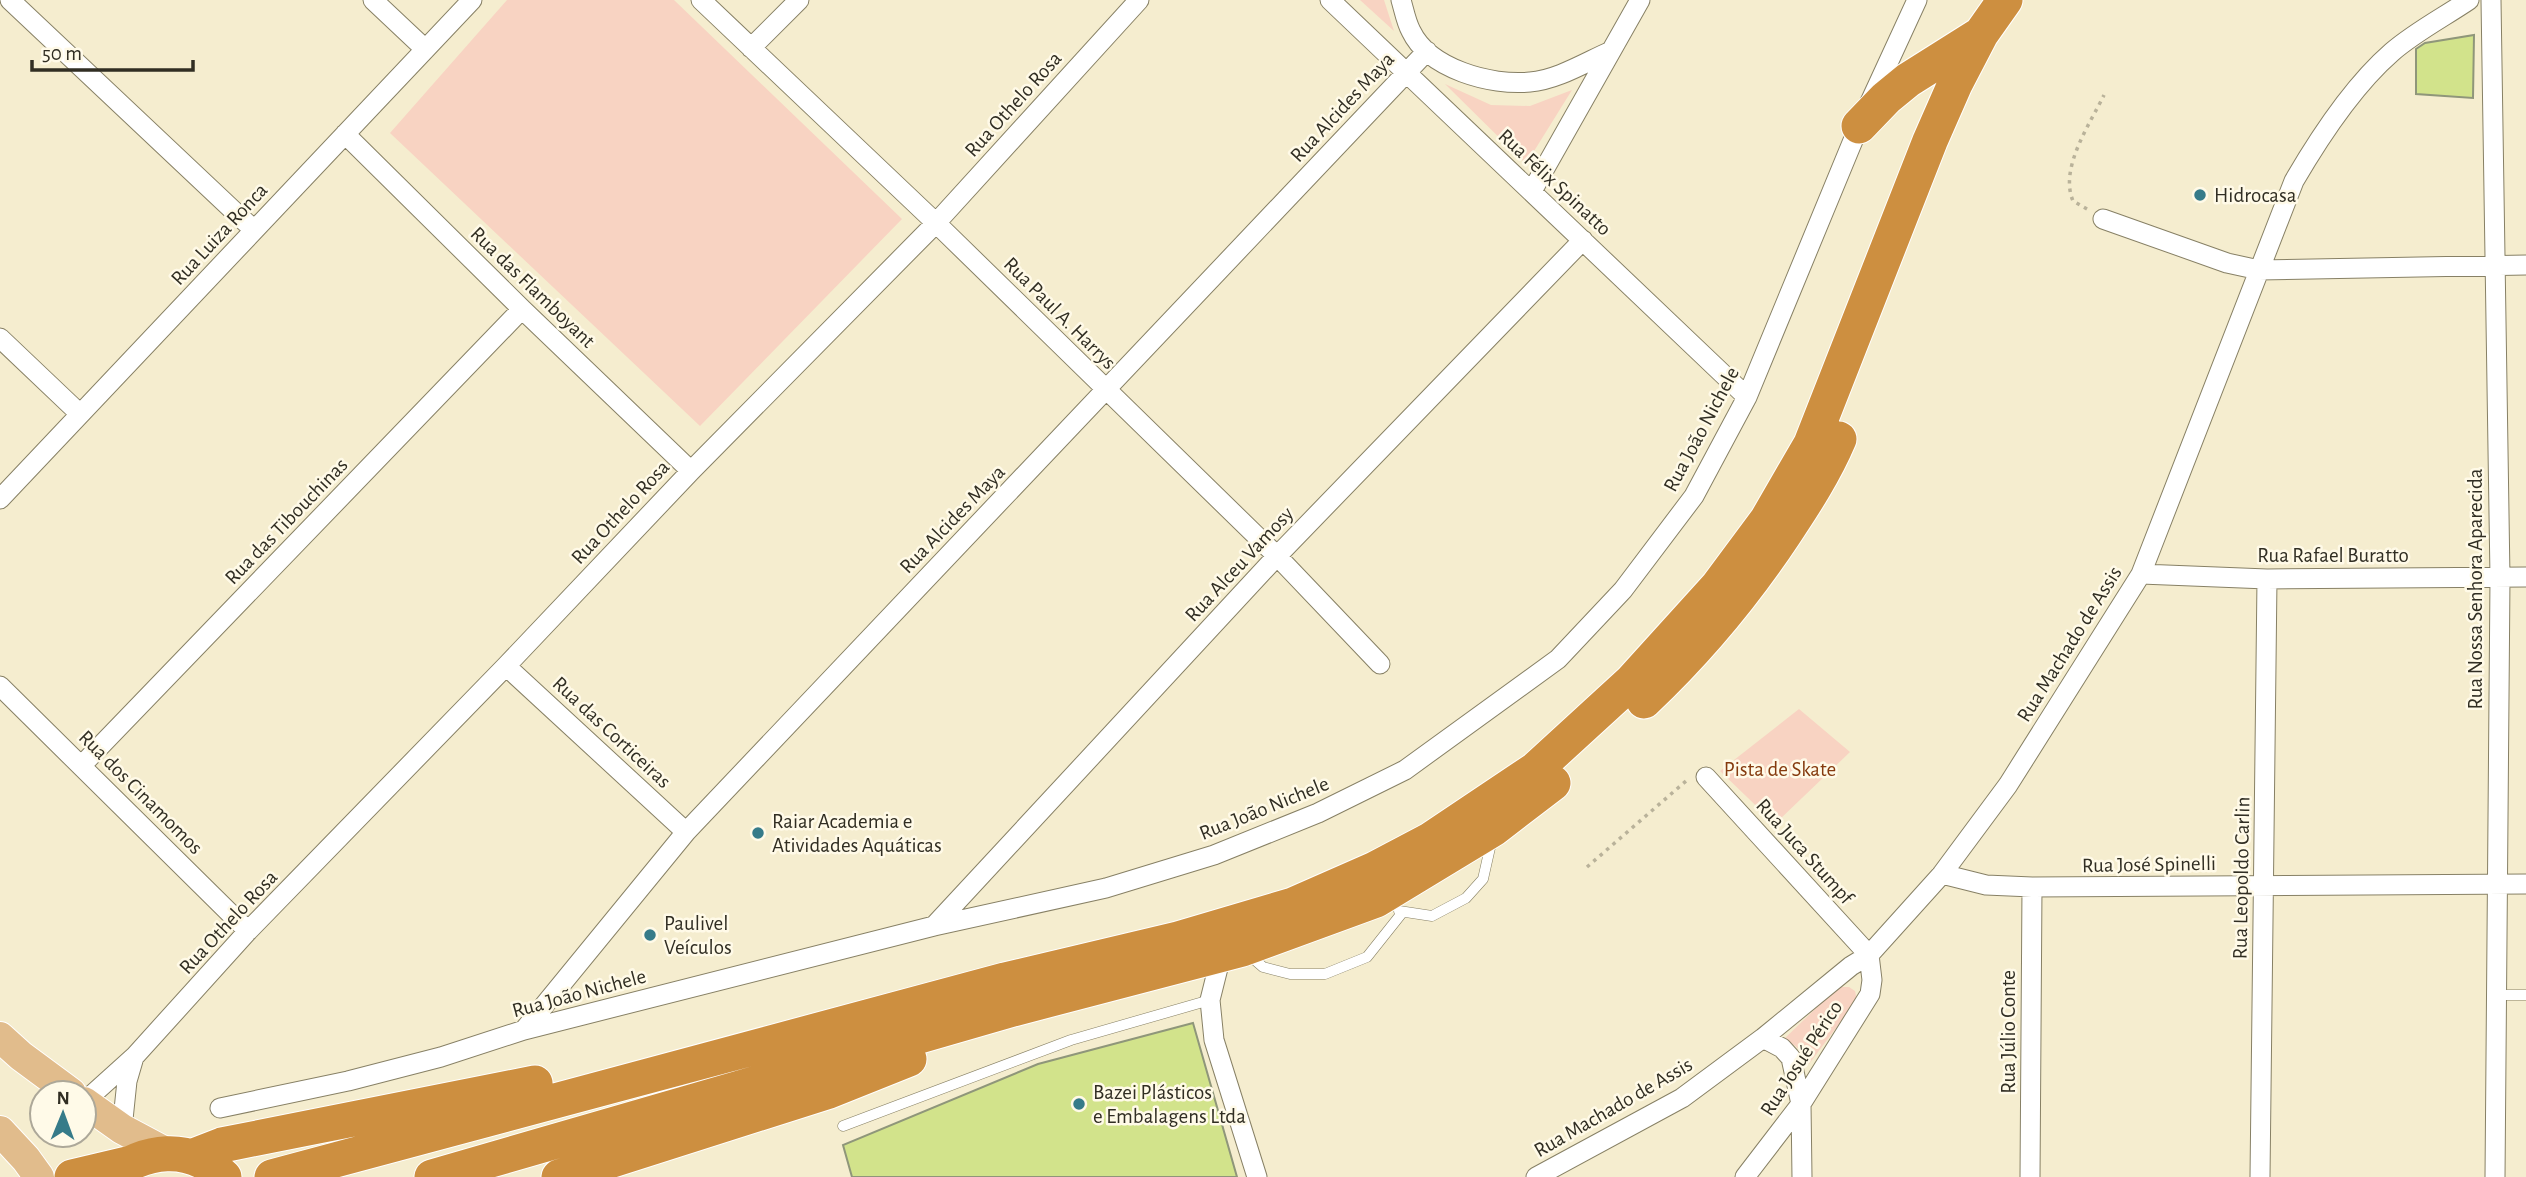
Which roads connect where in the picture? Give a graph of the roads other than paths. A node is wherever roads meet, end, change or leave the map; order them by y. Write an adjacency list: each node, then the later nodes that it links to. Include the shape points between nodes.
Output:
1 (10, 0): 26 (street)
2 (373, 0): 17 (street)
3 (472, 0): 17 (street, Rua Luiza Ronca)
4 (701, 0): 16 (street, Rua Paul A. Harrys)
5 (799, 0): 16 (street)
6 (1139, 0): 25 (street, Rua Othelo Rosa)
7 (1330, 0): 20 (street, Rua Félix Spinatto)
8 (1401, 0): 18 (street, via 1411,32)
9 (1640, 0): 19 (street)
10 (1917, 0): 21 (street, Rua João Nichele)
11 (2005, 0): 15 (highway)
12 (2029, 0): 54 (highway, via 1976,89 1950,147 1850,412 1811,494 1752,583 1701,645 1602,741 1493,830)
13 (2469, 0): 30 (street, Rua Machado de Assis, via 2392,52 2353,94 2294,181)
14 (2491, 0): 29 (street, Rua Nossa Senhora Aparecida)
15 (1982, 34): 21 (highway, via 1908,80); 59 (highway, via 1930,141 1811,444 1766,520 1718,586 1631,682 1536,769 1430,841 1375,869 1293,905)
16 (751, 48): 25 (street, Rua Paul A. Harrys)
17 (425, 50): 22 (street, Rua Luiza Ronca)
18 (1427, 51): 19 (street, via 1453,69 1489,81 1531,82); 20 (street, Rua Alcides Maya)
19 (1611, 51): 23 (street)
20 (1406, 72): 23 (street, Rua Félix Spinatto); 33 (street, Rua Alcides Maya)
21 (1859, 126): 34 (street, Rua João Nichele)
22 (345, 134): 26 (street, Rua Luiza Ronca); 31 (street, Rua das Flamboyant)
23 (1532, 191): 27 (street, Rua Félix Spinatto)
24 (2104, 219): 30 (street)
25 (936, 223): 33 (street, Rua Paul A. Harrys); 36 (street, Rua Othelo Rosa)
26 (254, 230): 35 (street, Rua Luiza Ronca)
27 (1583, 240): 34 (street, Rua Félix Spinatto); 38 (street, Rua Alceu Vamosy)
28 (2526, 265): 29 (street)
29 (2494, 267): 30 (street); 40 (street, Rua Nossa Senhora Aparecida)
30 (2259, 270): 39 (street, Rua Machado de Assis)
31 (522, 309): 36 (street, Rua das Flamboyant); 46 (street, Rua das Tibouchinas)
32 (0, 338): 35 (street)
33 (1106, 391): 38 (street, Rua Paul A. Harrys); 48 (street, Rua Alcides Maya)
34 (1747, 397): 55 (street, Rua João Nichele, via 1694,496 1623,590 1558,659 1405,770 1318,813 1214,855 1106,888)
35 (80, 414): 37 (street, Rua Luiza Ronca)
36 (691, 471): 44 (street, Rua Othelo Rosa)
37 (0, 499)
38 (1277, 556): 43 (street, Rua Paul A. Harrys); 55 (street, Rua Alceu Vamosy)
39 (2141, 574): 42 (street, Rua Rafael Buratto); 49 (street, Rua Machado de Assis, via 2008,785)
40 (2500, 578): 41 (street, Rua Rafael Buratto); 42 (street, Rua Rafael Buratto); 50 (street, Rua Nossa Senhora Aparecida)
41 (2526, 578)
42 (2267, 579): 52 (street, Rua Leopoldo Carlin)
43 (1380, 664)
44 (506, 666): 48 (street, Rua das Corticeiras); 56 (street, Rua Othelo Rosa)
45 (0, 686): 46 (street, Rua dos Cinamomos)
46 (82, 765): 56 (street, Rua dos Cinamomos)
47 (1706, 777): 58 (street, Rua Juca Stumpf)
48 (687, 832): 63 (street, Rua Alcides Maya)
49 (1942, 874): 53 (street, Rua José Spinelli, via 1986,885); 58 (street, Rua Machado de Assis)
50 (2498, 884): 51 (street, Rua José Spinelli); 52 (street, Rua José Spinelli); 60 (street, Rua Nossa Senhora Aparecida)
51 (2526, 884)
52 (2263, 885): 53 (street, Rua José Spinelli); 88 (street, Rua Leopoldo Carlin)
53 (2032, 887): 87 (street, Rua Júlio Conte)
54 (1389, 906): 57 (highway); 57 (lane, via 1367,957 1325,974 1290,974)
55 (934, 926): 63 (street, Rua João Nichele)
56 (248, 931): 66 (street, Rua Othelo Rosa)
57 (1231, 953): 59 (highway); 62 (street)
58 (1869, 956): 65 (street, Rua Machado de Assis, via 1840,974); 69 (street, Rua Josué Périco, via 1870,994)
59 (1009, 994): 75 (highway, via 914,987 807,1008 531,1084); 80 (highway); 81 (highway); 82 (highway, via 909,1059 829,1091)
60 (2497, 995): 61 (lane); 89 (street, Rua Nossa Senhora Aparecida)
61 (2526, 995)
62 (1210, 1000): 72 (lane, via 1071,1040); 83 (street, via 1214,1040)
63 (524, 1030): 70 (street, Rua João Nichele, via 440,1058)
64 (0, 1037): 67 (main road)
65 (1763, 1038): 69 (street, via 1791,1058); 84 (street, Rua Machado de Assis, via 1682,1098)
66 (135, 1056): 68 (street, Rua Othelo Rosa); 73 (street, Rua Othelo Rosa)
67 (52, 1079)
68 (98, 1089)
69 (1801, 1104): 85 (street, Rua Josué Périco); 86 (street)
70 (220, 1108)
71 (98, 1112): 73 (main road)
72 (843, 1126)
73 (122, 1129): 75 (main road)
74 (0, 1131): 77 (main road)
75 (179, 1155): 76 (highway, via 146,1156); 79 (highway, via 214,1168)
76 (118, 1170): 78 (highway)
77 (39, 1177)
78 (72, 1177)
79 (224, 1177)
80 (272, 1177)
81 (432, 1177)
82 (559, 1177)
83 (1257, 1177)
84 (1536, 1177)
85 (1745, 1177)
86 (1802, 1177)
87 (2030, 1177)
88 (2260, 1177)
89 (2495, 1177)

